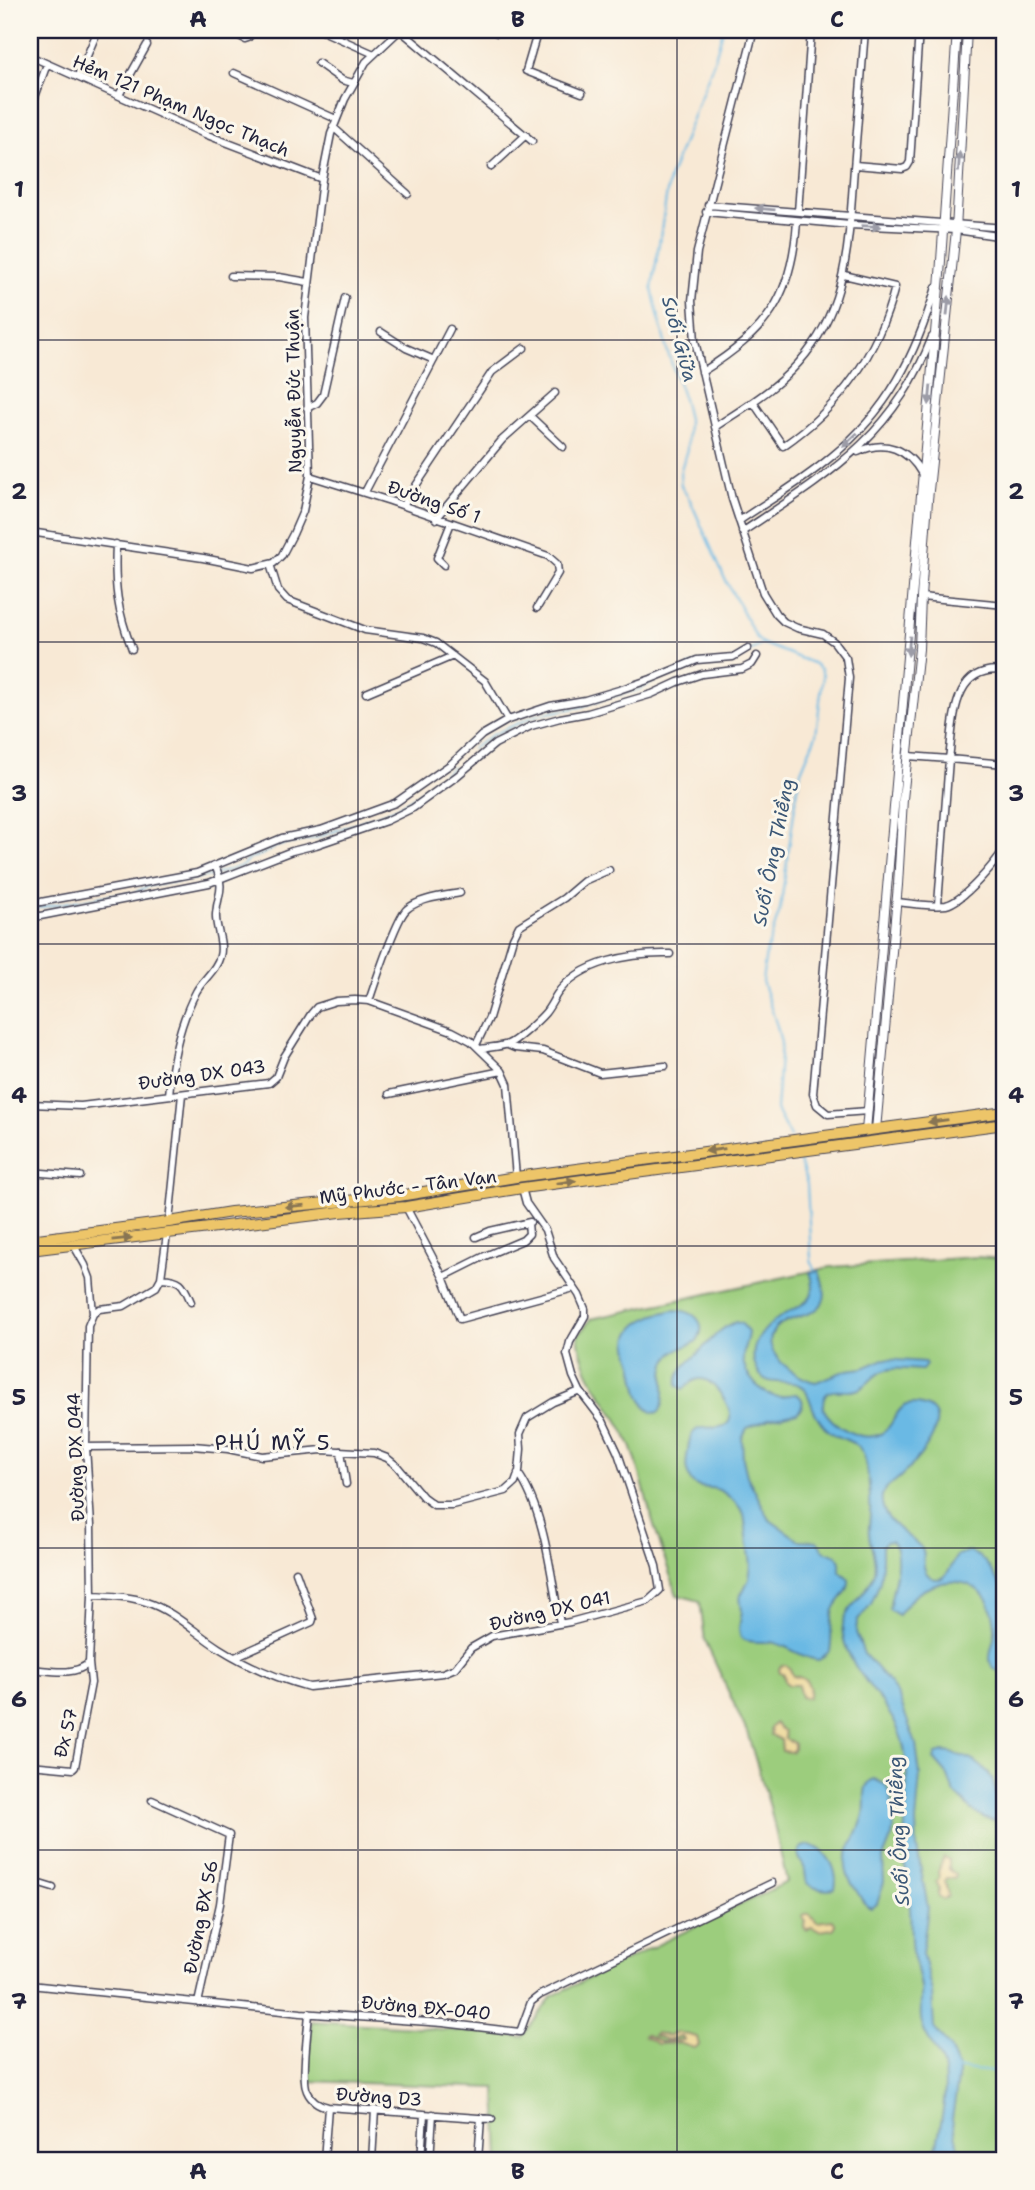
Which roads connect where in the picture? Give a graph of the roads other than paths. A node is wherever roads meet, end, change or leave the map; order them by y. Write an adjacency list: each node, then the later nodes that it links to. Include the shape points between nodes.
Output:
1 (98, 30): 19 (street)
2 (228, 30): 3 (street, via 245,39)
3 (254, 30)
4 (320, 30): 14 (street)
5 (400, 30): 14 (street, Nguyễn Đức Thuận); 25 (street)
6 (538, 30): 21 (street, via 526,71)
7 (754, 30): 31 (street)
8 (811, 30): 32 (street)
9 (865, 30): 27 (street)
10 (919, 30): 27 (street, via 907,167)
11 (957, 30): 36 (street)
12 (967, 30): 37 (street, one-way to 12)
13 (147, 45): 22 (street)
14 (374, 54): 20 (street, Nguyễn Đức Thuận)
15 (30, 56): 17 (street, Hẻm 121 Phạm Ngọc Thạch)
16 (318, 63): 20 (street)
17 (47, 64): 19 (street, Hẻm 121 Phạm Ngọc Thạch); 23 (street)
18 (234, 73): 24 (street)
19 (78, 77): 22 (street, Hẻm 121 Phạm Ngọc Thạch)
20 (353, 83): 24 (street, Nguyễn Đức Thuận)
21 (582, 93)
22 (119, 95): 29 (street, Hẻm 121 Phạm Ngọc Thạch, via 202,133)
23 (30, 111)
24 (335, 123): 29 (street, Nguyễn Đức Thuận); 30 (street)
25 (526, 135): 26 (street); 28 (street)
26 (532, 141)
27 (855, 165): 33 (street)
28 (491, 167)
29 (322, 178): 43 (street, Nguyễn Đức Thuận)
30 (408, 194)
31 (707, 209): 32 (street, one-way to 31); 34 (street); 50 (street, via 692,301)
32 (798, 212): 33 (street)
33 (851, 215): 35 (street); 36 (street)
34 (797, 221): 35 (street); 50 (street, via 791,268 774,307 743,344)
35 (850, 225): 36 (street, one-way to 36); 40 (street)
36 (943, 226): 37 (street); 41 (street)
37 (956, 226): 38 (street); 39 (street); 70 (street, one-way to 37)
38 (1005, 228)
39 (1005, 237)
40 (844, 275): 52 (street, via 833,309 808,352); 52 (street, via 895,287 876,341 855,377 822,415 783,446)
41 (940, 275): 46 (street); 63 (street, one-way to 63, via 914,352 878,410 830,459)
42 (231, 276): 43 (street)
43 (308, 282): 53 (street, Nguyễn Đức Thuận)
44 (345, 299): 53 (street, via 323,395)
45 (450, 329): 49 (street)
46 (935, 331): 57 (street, via 897,403); 59 (street, one-way to 59)
47 (381, 332): 49 (street)
48 (524, 348): 61 (street, via 492,372)
49 (434, 360): 60 (street)
50 (702, 372): 55 (street)
51 (555, 393): 54 (street)
52 (753, 402): 55 (street)
53 (307, 408): 58 (street, Nguyễn Đức Thuận)
54 (530, 416): 56 (street); 62 (street, via 502,440)
55 (715, 427): 63 (street)
56 (564, 447)
57 (850, 456): 59 (street, via 868,447 891,447 909,456); 66 (street)
58 (310, 476): 60 (street, Đường Số 1); 68 (street, Nguyễn Đức Thuận, via 293,534 282,555)
59 (923, 476): 80 (street, one-way to 80)
60 (365, 492): 61 (street, Đường Số 1)
61 (403, 505): 62 (street, Đường Số 1)
62 (436, 519): 64 (street, Đường Số 1)
63 (739, 521): 66 (street)
64 (451, 523): 69 (street, via 436,558); 72 (street, Đường Số 1, via 548,556 557,564 558,573)
65 (30, 532): 67 (street)
66 (742, 532): 103 (street, via 776,614 793,626 829,638 848,664 813,1094 819,1108 828,1114)
67 (116, 544): 68 (street, via 253,568); 74 (street, via 115,591)
68 (270, 564): 75 (street, via 278,590 287,600 365,630 429,640)
69 (443, 565)
70 (921, 597): 71 (street); 80 (street, via 919,649)
71 (1005, 605)
72 (537, 608)
73 (748, 648): 79 (street, via 733,657 698,660 628,687)
74 (132, 649)
75 (453, 656): 78 (street); 79 (street, via 485,681)
76 (758, 656): 86 (street, via 742,669 702,674 652,694 531,726 495,744 401,815)
77 (1005, 671): 81 (street, via 981,673 960,691)
78 (366, 693)
79 (508, 720): 84 (street, via 395,803 321,830 282,838)
80 (904, 756): 81 (street); 88 (street); 93 (street)
81 (949, 759): 82 (street); 90 (street)
82 (1005, 764)
83 (1005, 848): 90 (street, via 966,892 947,905)
84 (216, 867): 86 (street); 89 (street)
85 (609, 870): 96 (street, via 584,881 519,926)
86 (220, 879): 91 (street); 101 (street, via 216,913 220,956 182,1023)
87 (460, 893): 94 (street, via 404,911)
88 (897, 902): 90 (street); 93 (street)
89 (30, 904)
90 (939, 904)
91 (30, 918)
92 (670, 954): 95 (street, via 634,957 578,973 541,1017)
93 (887, 957): 103 (street); 106 (street)
94 (369, 1001): 96 (street, Đường DX 043, via 452,1031); 99 (street, Đường DX 043, via 337,1001 317,1007 269,1083)
95 (508, 1045): 96 (street); 97 (street, via 542,1051 600,1073)
96 (478, 1047): 98 (street, Đường DX 043)
97 (666, 1066)
98 (502, 1071): 100 (street); 109 (street, via 508,1084)
99 (182, 1094): 101 (street, Đường DX 043); 113 (street)
100 (389, 1094)
101 (169, 1095): 102 (street, Đường DX 043, via 81,1106)
102 (30, 1104)
103 (869, 1111): 106 (street)
104 (1005, 1112): 106 (main road, one-way to 106)
105 (1005, 1124): 110 (main road, Mỹ Phước - Tân Vạn, one-way to 105)
106 (871, 1131): 109 (main road, Mỹ Phước - Tân Vạn, one-way to 109)
107 (30, 1172): 108 (street)
108 (80, 1176)
109 (516, 1177): 113 (main road, Mỹ Phước - Tân Vạn, one-way to 113, via 399,1196)
110 (522, 1188): 111 (main road, Mỹ Phước - Tân Vạn); 112 (street)
111 (406, 1206): 115 (main road, Mỹ Phước - Tân Vạn); 120 (street)
112 (539, 1221): 114 (street); 122 (street, via 554,1258)
113 (169, 1222): 117 (main road, Mỹ Phước - Tân Vạn)
114 (528, 1223): 116 (street); 120 (street, via 529,1234 523,1240)
115 (167, 1234): 118 (main road, Mỹ Phước - Tân Vạn, one-way to 115); 121 (street)
116 (476, 1237)
117 (30, 1240)
118 (72, 1244): 119 (main road, Mỹ Phước - Tân Vạn); 124 (street, Đường DX 044, via 90,1278)
119 (30, 1250)
120 (443, 1277): 122 (street, via 462,1320)
121 (161, 1278): 123 (street, via 179,1281); 124 (street, via 156,1287 124,1306)
122 (574, 1288): 125 (street, via 585,1316 567,1354)
123 (191, 1302)
124 (93, 1314): 126 (street, Đường DX 044, via 88,1326)
125 (580, 1391): 128 (street, via 527,1418 520,1434); 132 (street, Đường DX 041, via 603,1421 618,1453 660,1590 648,1601)
126 (86, 1447): 127 (street, via 193,1446 262,1456); 131 (street, Đường DX 044)
127 (341, 1451): 128 (street, via 387,1458 434,1505 506,1491); 129 (street)
128 (518, 1473): 132 (street, via 538,1512)
129 (346, 1484)
130 (296, 1572): 133 (street, via 312,1622)
131 (92, 1595): 133 (street, Đường DX 041, via 148,1602); 134 (street, Đường DX 044)
132 (559, 1623): 133 (street, Đường DX 041, via 492,1636 443,1673 309,1687)
133 (235, 1657)
134 (89, 1663): 135 (street, via 71,1672); 136 (street, Đx 57, via 91,1683 75,1767)
135 (30, 1669)
136 (30, 1765)
137 (152, 1800): 142 (street, Đường ĐX 56, via 229,1835 220,1904)
138 (30, 1881): 140 (street)
139 (772, 1883): 143 (street, Đường ĐX-040, via 540,1995 531,2002 520,2032)
140 (53, 1888)
141 (30, 1985): 142 (street, Đường ĐX-040)
142 (198, 2003): 143 (street, Đường ĐX-040)
143 (309, 2013): 144 (street, Đường D3, via 305,2087 316,2102)
144 (328, 2107): 145 (street, Đường D3); 150 (street)
145 (375, 2110): 146 (street, Đường D3); 151 (street)
146 (424, 2114): 147 (street, Đường D3); 152 (street)
147 (433, 2114): 148 (street, Đường D3); 153 (street)
148 (481, 2118): 149 (street, Đường D3); 154 (street)
149 (492, 2119)
150 (324, 2160)
151 (372, 2160)
152 (421, 2160)
153 (430, 2160)
154 (478, 2160)

